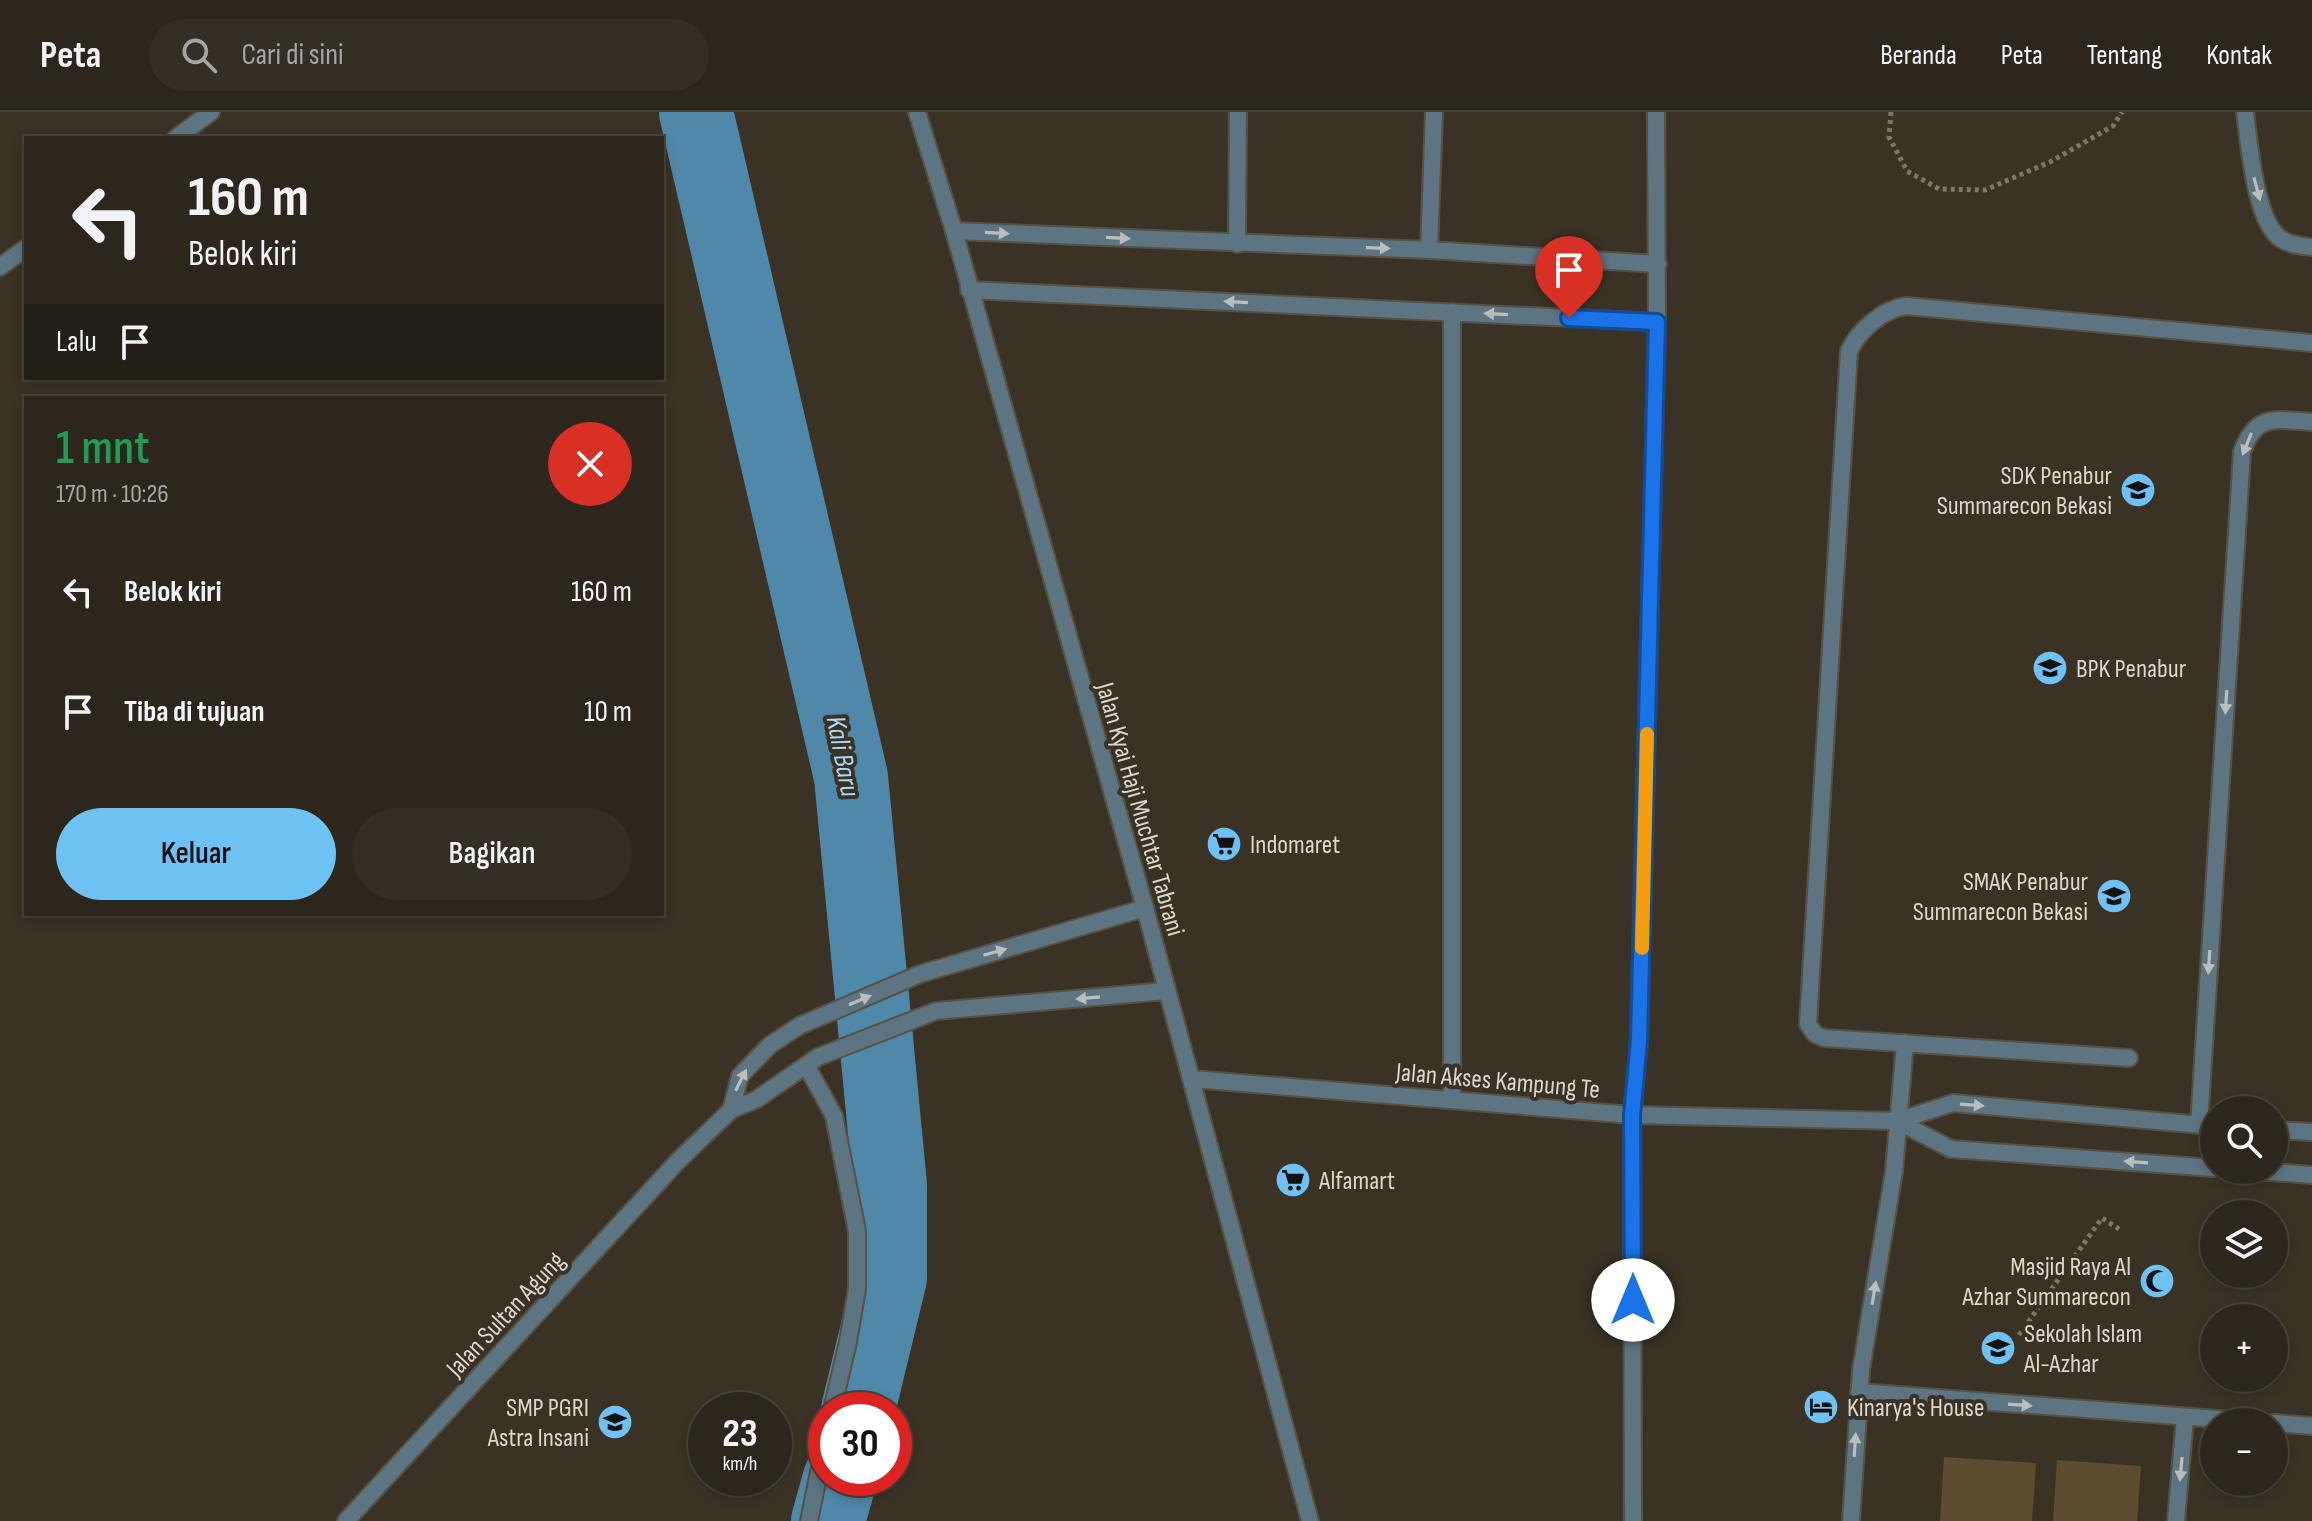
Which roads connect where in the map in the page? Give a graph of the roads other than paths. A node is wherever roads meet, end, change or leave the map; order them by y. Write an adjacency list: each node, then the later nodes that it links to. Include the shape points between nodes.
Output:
1 (211, 112): 7 (street)
2 (917, 112): 8 (street, Jalan Kyai Haji Muchtar Tabrani)
3 (1238, 112): 9 (street)
4 (1434, 112): 12 (street)
5 (1656, 112): 13 (street)
6 (2245, 112): 10 (street, one-way to 10, via 2255,185 2271,227 2283,240)
7 (179, 136)
8 (954, 231): 9 (street, one-way to 9); 15 (street, Jalan Kyai Haji Muchtar Tabrani)
9 (1237, 244): 12 (street, one-way to 12)
10 (2312, 247)
11 (24, 249): 14 (street)
12 (1429, 250): 13 (street)
13 (1658, 264): 17 (street)
14 (0, 267)
15 (969, 290): 16 (street, one-way to 15); 20 (street, Jalan Kyai Haji Muchtar Tabrani)
16 (1452, 312): 17 (street, one-way to 16); 27 (street)
17 (1657, 322): 29 (street, via 1639,1041)
18 (2312, 343): 22 (street, via 1906,306 1880,317 1852,345 1806,1020 1824,1038)
19 (2312, 422): 26 (street, one-way to 26, via 2258,424 2242,452)
20 (1145, 908): 21 (street, Jalan Kyai Haji Muchtar Tabrani); 28 (street, one-way to 20, via 740,1076 770,1045 799,1026 920,974)
21 (1166, 991): 24 (street, one-way to 24, via 936,1011); 25 (street, Jalan Kyai Haji Muchtar Tabrani)
22 (1905, 1043): 23 (street); 30 (street)
23 (2129, 1058)
24 (812, 1061): 28 (street, via 757,1099); 37 (street, via 834,1116 857,1231 857,1289)
25 (1192, 1079): 27 (street, Jalan Akses Kampung Te); 46 (street, Jalan Kyai Haji Muchtar Tabrani)
26 (2208, 1096)
27 (1452, 1100): 29 (street, Jalan Akses Kampung Te)
28 (731, 1110): 44 (street, Jalan Sultan Agung)
29 (1632, 1115): 30 (street, Jalan Akses Kampung Te); 47 (street)
30 (1897, 1121): 31 (street, Jalan Akses Kampung Te, one-way to 31, via 1953,1103); 34 (street, Jalan Akses Kampung Te, one-way to 30, via 1951,1149); 38 (street, one-way to 30)
31 (2200, 1124)
32 (2288, 1131): 33 (street)
33 (2312, 1132)
34 (2200, 1167)
35 (2288, 1173): 36 (street)
36 (2312, 1175)
37 (836, 1392)
38 (1859, 1392): 39 (street, one-way to 39); 48 (street, one-way to 38)
39 (2185, 1417): 40 (street); 49 (street, one-way to 49)
40 (2200, 1418)
41 (2288, 1424): 42 (street)
42 (2312, 1426)
43 (814, 1496): 45 (street)
44 (346, 1521)
45 (809, 1521)
46 (1310, 1521)
47 (1633, 1521)
48 (1851, 1521)
49 (2176, 1521)

